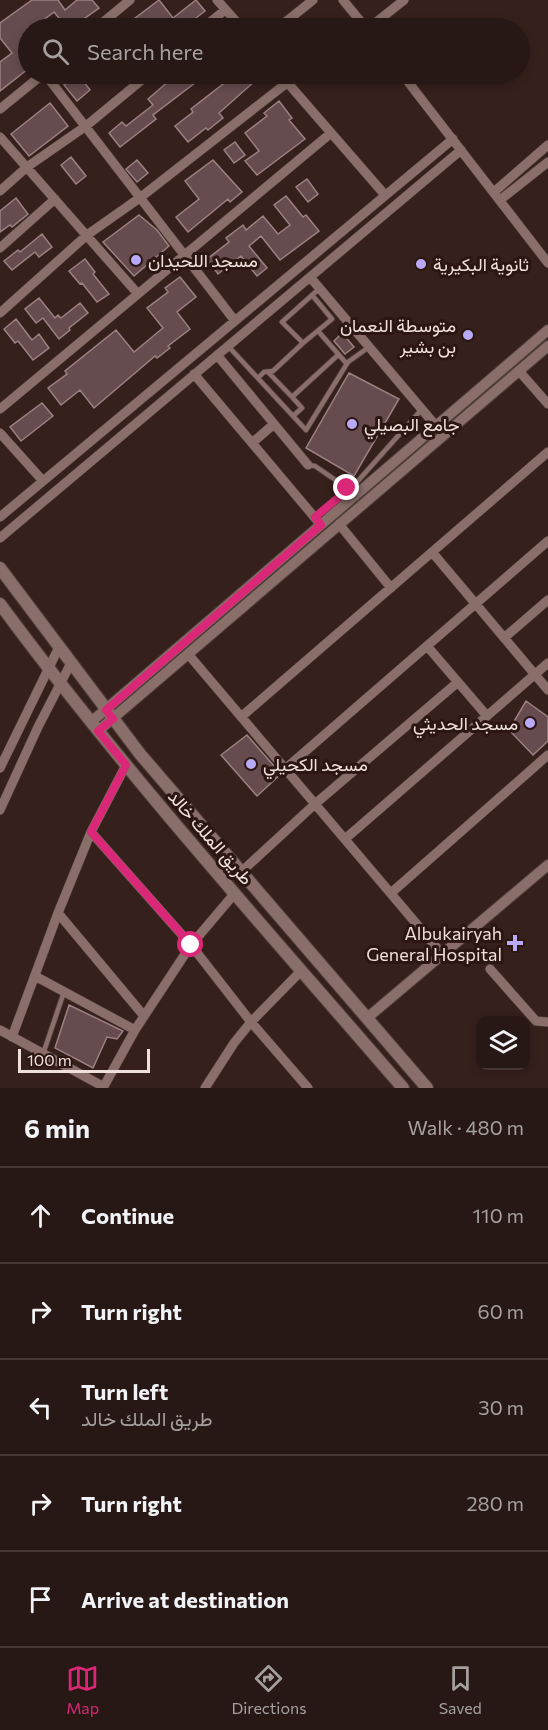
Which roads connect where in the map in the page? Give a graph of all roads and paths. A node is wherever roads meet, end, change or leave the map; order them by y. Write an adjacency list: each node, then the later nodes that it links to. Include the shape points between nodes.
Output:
1 (130, 0): 7 (street)
2 (217, 0): 6 (street)
3 (313, 0): 10 (street)
4 (343, 0): 11 (street)
5 (404, 0): 12 (street)
6 (225, 10): 8 (street); 9 (street)
7 (108, 18)
8 (215, 18)
9 (233, 18)
10 (290, 18)
11 (359, 18)
12 (381, 18)
13 (31, 84): 19 (street)
14 (52, 84): 20 (street)
15 (137, 84): 20 (street)
16 (285, 84): 31 (street)
17 (290, 84): 21 (street)
18 (410, 84): 23 (street)
19 (0, 109)
20 (86, 126): 27 (street); 31 (street)
21 (331, 133): 30 (street); 36 (street)
22 (0, 136): 27 (street)
23 (453, 139): 25 (street); 30 (street)
24 (548, 146): 29 (street)
25 (461, 150): 29 (street); 38 (street)
26 (548, 162): 33 (street)
27 (27, 167): 28 (street); 32 (street)
28 (0, 191)
29 (494, 192): 33 (street)
30 (385, 195): 43 (street)
31 (141, 197): 34 (street); 36 (street)
32 (55, 199): 34 (street); 35 (street)
33 (500, 200): 37 (street)
34 (87, 235): 40 (street); 42 (street)
35 (0, 248)
36 (185, 255): 40 (street); 43 (street)
37 (548, 263)
38 (310, 277): 39 (street); 47 (street)
39 (320, 288): 41 (lane); 49 (street)
40 (138, 294): 61 (street)
41 (312, 295): 46 (lane, via 332,319); 48 (lane, via 282,322)
42 (0, 313)
43 (235, 321): 44 (street)
44 (224, 330): 47 (lane); 71 (street)
45 (548, 330): 64 (street)
46 (318, 331): 48 (lane); 52 (lane)
47 (231, 343): 51 (street); 57 (lane)
48 (303, 343): 55 (lane)
49 (369, 346): 53 (lane); 60 (street)
50 (548, 346): 54 (street)
51 (217, 355): 56 (street); 63 (street)
52 (338, 355): 53 (lane); 58 (lane)
53 (347, 364): 62 (lane, via 306,430)
54 (519, 371): 59 (street); 70 (street)
55 (268, 372): 57 (lane); 58 (lane)
56 (194, 374): 66 (street); 73 (street)
57 (258, 378): 62 (lane)
58 (292, 397): 62 (lane, via 302,408)
59 (548, 404)
60 (422, 409): 64 (street); 72 (lane, via 357,482)
61 (0, 410)
62 (293, 416)
63 (274, 424): 66 (street); 68 (street)
64 (436, 426): 69 (street)
65 (0, 433): 71 (street)
66 (252, 443): 75 (street)
67 (548, 452): 79 (street)
68 (308, 465): 72 (lane)
69 (388, 467): 70 (lane); 75 (street)
70 (396, 476): 76 (street)
71 (43, 481): 73 (lane); 74 (street)
72 (347, 488): 75 (lane)
73 (52, 494): 77 (street)
74 (0, 517)
75 (318, 521): 96 (street)
76 (339, 524): 81 (street); 88 (street)
77 (0, 538)
78 (548, 540): 84 (street)
79 (432, 552): 81 (street); 84 (street)
80 (0, 568): 87 (main road)
81 (391, 588): 98 (street)
82 (548, 600): 85 (street)
83 (0, 604): 91 (main road, طريق الملك خالد)
84 (475, 604): 85 (street); 86 (street)
85 (504, 638): 92 (street)
86 (427, 646): 93 (street); 103 (street)
87 (59, 647): 89 (main road); 91 (street)
88 (188, 654): 96 (street); 98 (street)
89 (71, 663): 94 (street); 96 (main road)
90 (548, 663): 92 (street)
91 (48, 669): 94 (main road, طريق الملك خالد); 102 (street)
92 (535, 674): 95 (street); 97 (street)
93 (458, 682): 97 (street); 104 (street)
94 (61, 686): 99 (main road, طريق الملك خالد); 105 (street)
95 (548, 690)
96 (110, 714): 99 (street); 109 (main road)
97 (487, 716): 107 (street)
98 (241, 717): 103 (street)
99 (94, 727): 101 (main road, طريق الملك خالد)
100 (548, 755): 111 (street)
101 (126, 765): 106 (street); 110 (main road, طريق الملك خالد)
102 (0, 768)
103 (285, 769): 104 (street)
104 (315, 804): 107 (street); 109 (street)
105 (0, 810)
106 (91, 832): 112 (street); 113 (street)
107 (345, 839): 111 (street)
108 (548, 865): 114 (street)
109 (241, 872): 120 (main road)
110 (235, 893): 113 (street); 116 (main road, طريق الملك خالد)
111 (391, 893): 114 (street)
112 (58, 913): 117 (street); 119 (street)
113 (191, 945): 119 (street); 121 (street)
114 (442, 954): 120 (street)
115 (490, 969): 122 (street, via 536,1021)
116 (302, 970): 121 (street); 130 (main road, طريق الملك خالد)
117 (35, 976): 118 (street); 125 (street)
118 (64, 992): 124 (street); 126 (lane)
119 (144, 1016): 124 (street)
120 (367, 1018): 131 (main road)
121 (251, 1022): 128 (street); 129 (street)
122 (548, 1022)
123 (0, 1030): 125 (street)
124 (135, 1030): 127 (street)
125 (12, 1037): 126 (street)
126 (44, 1054): 127 (street)
127 (104, 1087)
128 (205, 1088)
129 (307, 1088)
130 (403, 1088)
131 (427, 1088)

